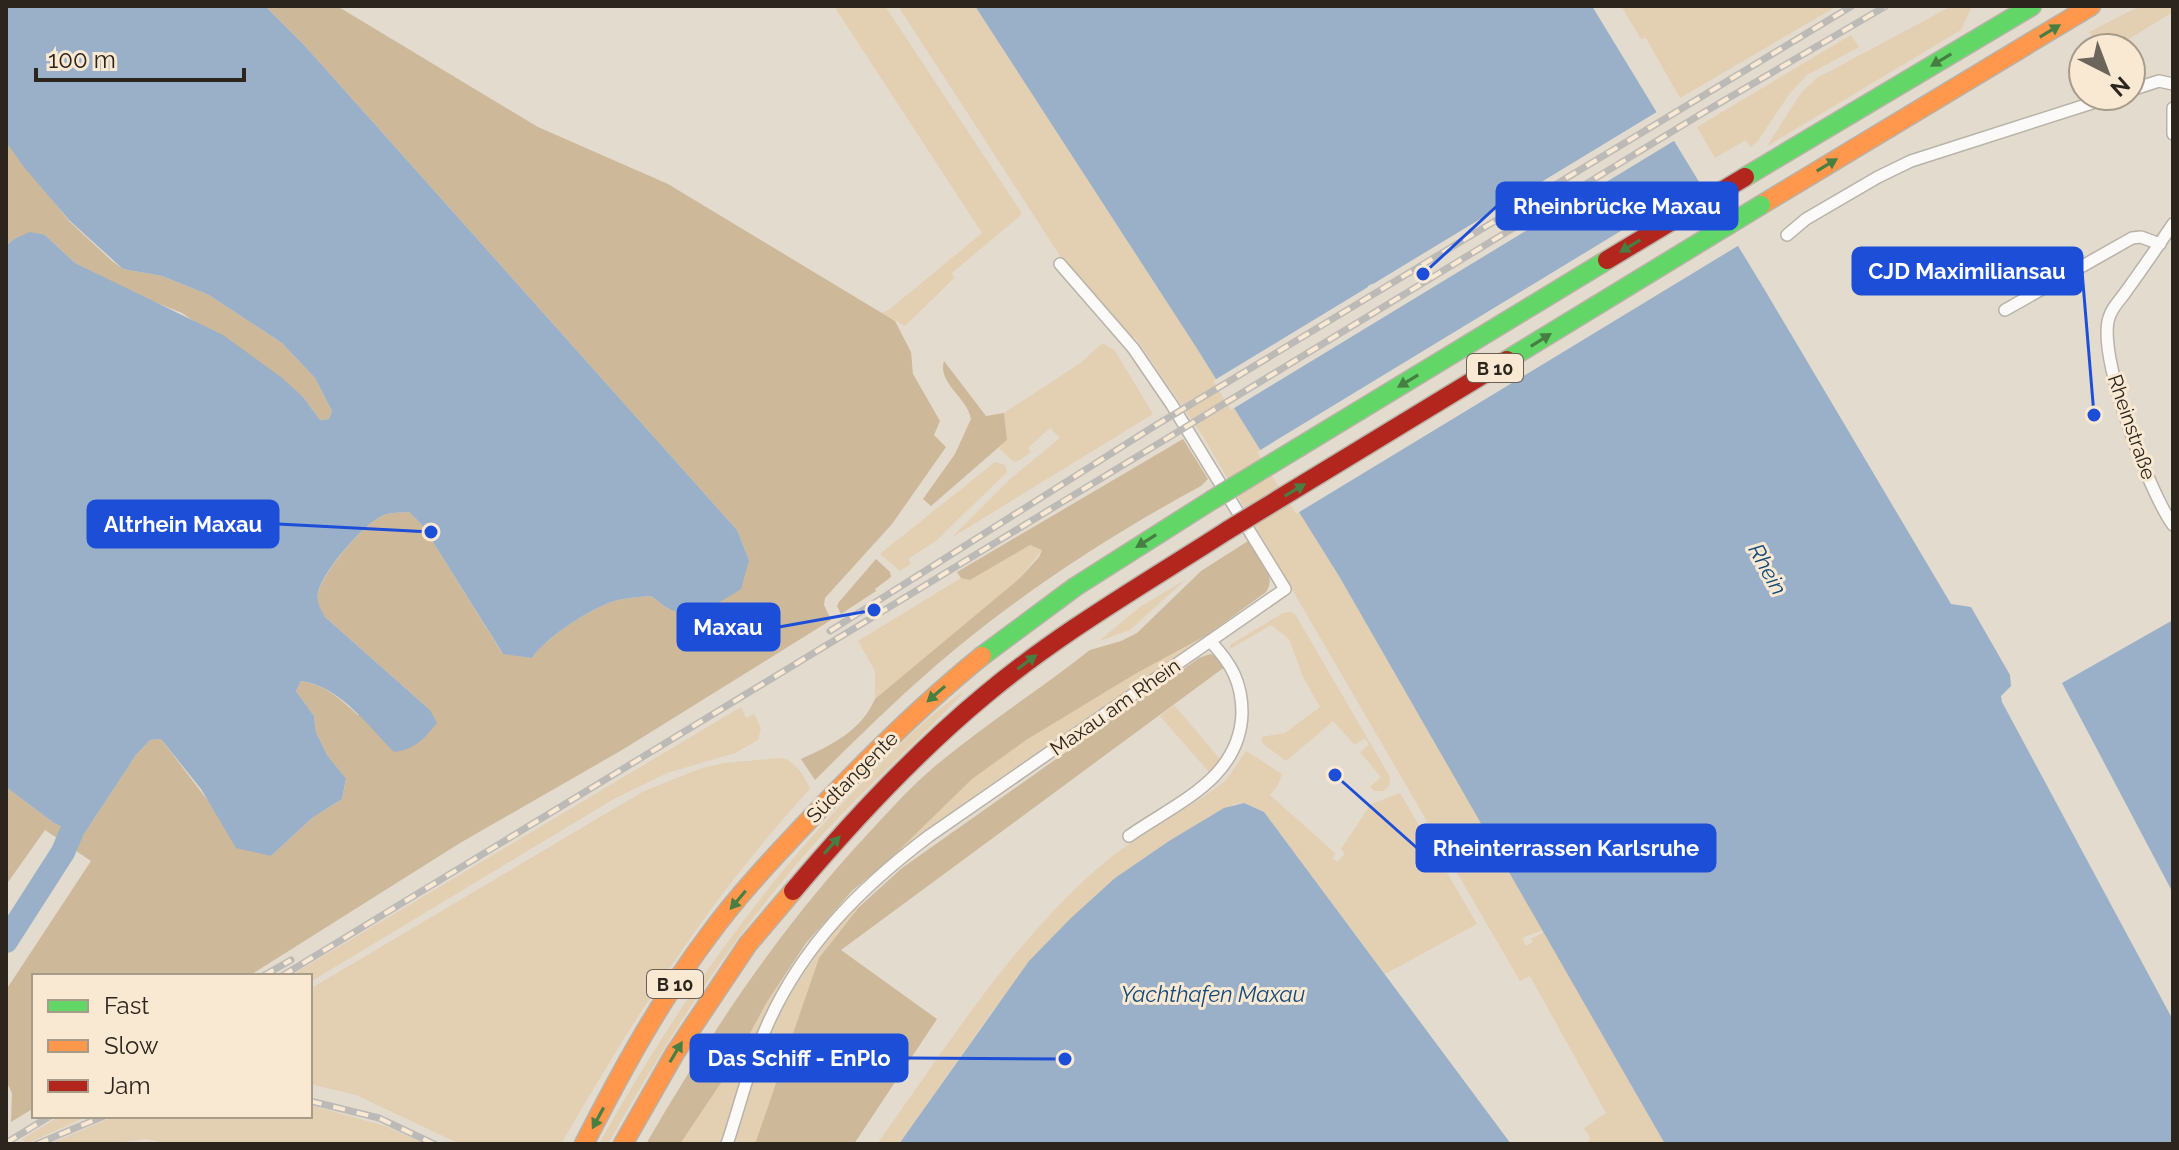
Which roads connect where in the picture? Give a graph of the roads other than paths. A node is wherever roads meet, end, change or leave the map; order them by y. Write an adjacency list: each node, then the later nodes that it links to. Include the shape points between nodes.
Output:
1 (2032, 6): 16 (highway, Südtangente / B 10, one-way to 16, bridge, via 1212,500 1016,629 929,700 779,852 698,949)
2 (2084, 10): 17 (highway, Südtangente / B 10, one-way to 2, bridge, via 675,1053 748,944 833,843 986,694 1057,640 1228,530)
3 (2173, 84): 4 (street)
4 (2147, 85)
5 (2173, 108): 7 (street)
6 (2069, 112): 9 (street, via 1911,161 1806,219)
7 (2173, 134)
8 (2173, 224): 10 (street, Rheinstraße)
9 (1787, 235)
10 (2160, 244): 12 (street, via 2132,238); 13 (street, Rheinstraße, via 2109,316 2105,337 2140,456)
11 (1060, 264): 14 (street, Maxau am Rhein, via 1133,348 1285,589)
12 (2005, 310)
13 (2173, 525)
14 (1210, 641): 15 (street, via 1231,664 1239,683 1238,742 1212,780); 18 (street, Maxau am Rhein, via 929,836 847,905 781,995)
15 (1129, 836)
16 (584, 1144)
17 (623, 1144)
18 (727, 1144)

